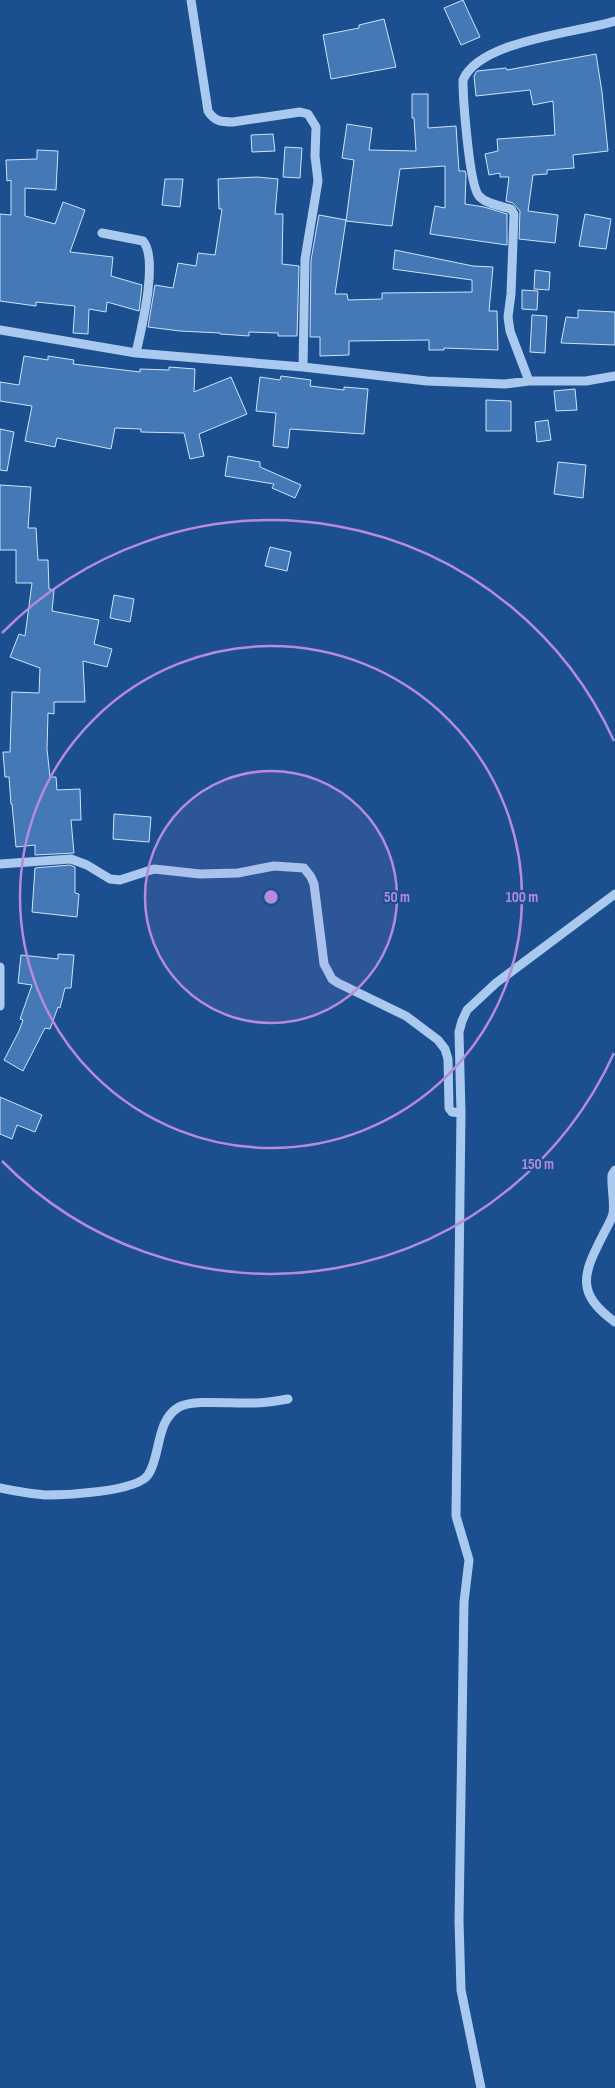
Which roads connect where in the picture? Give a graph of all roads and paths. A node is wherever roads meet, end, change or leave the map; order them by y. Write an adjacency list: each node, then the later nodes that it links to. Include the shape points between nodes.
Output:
1 (191, 0): 6 (street, via 208,111 212,118 233,122 300,112 308,114 316,127 318,181 305,259)
2 (615, 21): 8 (street, via 518,43 488,56 466,73 463,80 475,190 482,199 511,209 514,214 508,317)
3 (102, 233): 5 (street, via 143,241 148,248 149,283)
4 (0, 330): 5 (street)
5 (136, 353): 6 (street)
6 (303, 367): 8 (street, via 427,380 505,384)
7 (615, 376): 8 (street, via 586,381)
8 (529, 381)
9 (0, 864): 13 (street, via 71,859 110,879 120,880 154,869 200,874 238,873 274,866 304,868 314,884 324,964 328,973 338,983 406,1016 438,1040 448,1059 449,1108 452,1112)
10 (615, 894): 13 (street, via 496,983 464,1015 460,1032)
11 (0, 967): 12 (street)
12 (0, 1006)
13 (461, 1113): 18 (street, via 456,1516 469,1560 464,1602 459,1921 462,1997)
14 (615, 1170): 15 (street, via 612,1175 613,1215 588,1265 586,1281 595,1305)
15 (615, 1322)
16 (288, 1400): 17 (street, via 255,1404 196,1403 178,1408 163,1428 147,1476 136,1484 109,1491 61,1494 32,1494)
17 (0, 1488)
18 (481, 2088)

